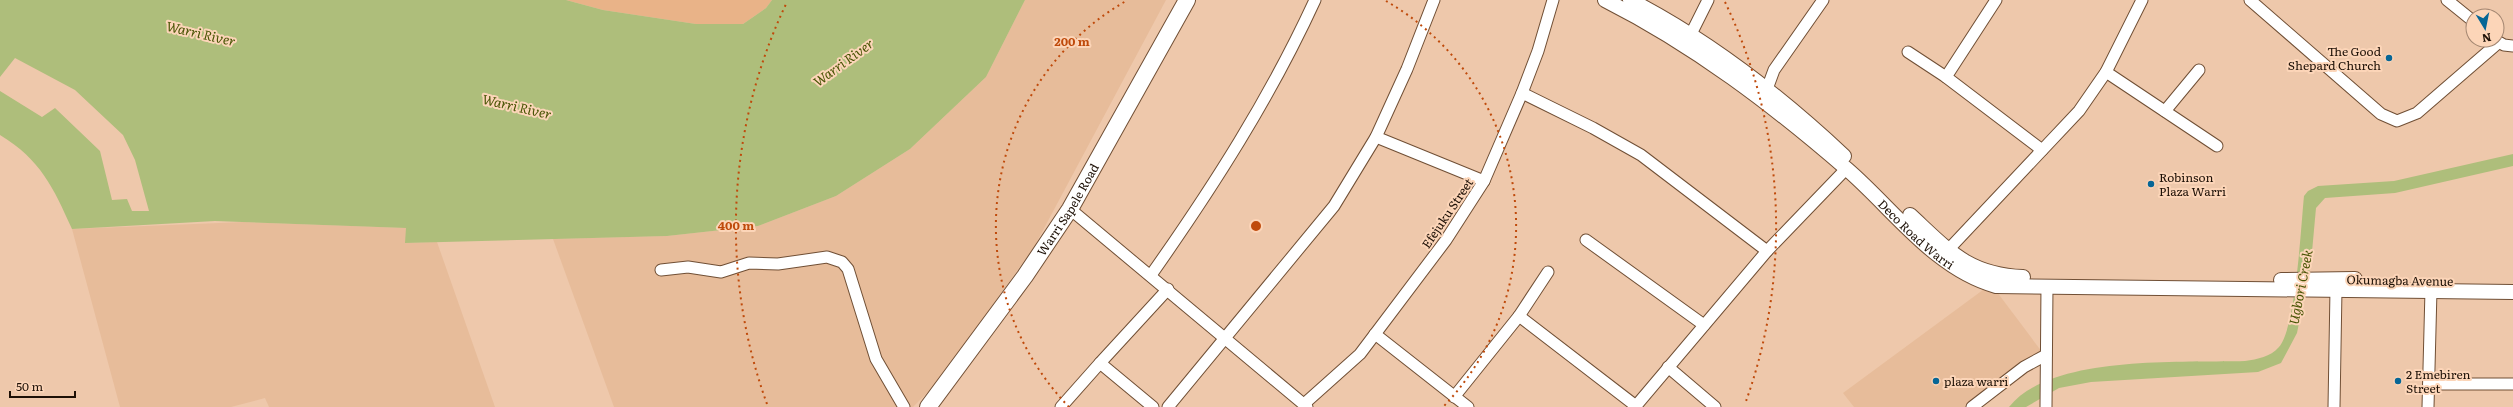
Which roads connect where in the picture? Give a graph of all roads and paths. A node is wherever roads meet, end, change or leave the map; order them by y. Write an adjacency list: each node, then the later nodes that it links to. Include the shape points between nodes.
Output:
1 (1187, 0): 28 (highway, Warri Sapele Road)
2 (1315, 0): 34 (street, via 1257,112 1212,188)
3 (1434, 0): 23 (street, via 1407,69)
4 (1553, 0): 21 (street, Efejuku Street)
5 (1607, 0): 26 (main road, Deco Road Warri, via 1716,66 1760,98)
6 (1630, 0): 14 (main road, Deco Road Warri)
7 (1708, 0): 14 (street)
8 (1823, 0): 20 (street, via 1774,70)
9 (1996, 0): 19 (street)
10 (2142, 0): 18 (street)
11 (2250, 0): 15 (street, via 2381,114 2397,121 2417,113)
12 (2447, 0): 13 (street)
13 (2465, 15)
14 (1690, 36): 20 (main road, Deco Road Warri)
15 (2488, 48)
16 (1908, 52): 19 (street)
17 (2199, 70): 22 (street)
18 (2106, 72): 22 (street); 25 (street, via 2079,111)
19 (1946, 77): 25 (street)
20 (1767, 89): 30 (main road, Deco Road Warri, via 1808,122)
21 (1522, 93): 27 (street, Efejuku Street); 31 (street, via 1641,155)
22 (2165, 111): 24 (street)
23 (1376, 137): 27 (street); 46 (street, via 1334,206)
24 (2217, 146)
25 (2042, 150): 30 (street)
26 (1846, 169): 31 (street); 38 (main road, Deco Road Warri, via 1934,252 1974,280 1996,286)
27 (1484, 181): 45 (street, Efejuku Street, via 1446,240)
28 (1070, 209): 34 (street); 57 (highway, Warri Sapele Road, via 1025,276)
29 (1586, 240): 44 (street)
30 (1948, 250): 36 (main road, Deco Road Warri, via 1974,268 2006,277)
31 (1767, 251): 44 (street)
32 (661, 270): 56 (street, via 688,267 721,272 749,263 778,264 827,257 842,262 848,269 876,359)
33 (1548, 272): 43 (street)
34 (1151, 275): 40 (street)
35 (2513, 282): 37 (main road, Okumagba Avenue)
36 (2289, 285): 37 (main road, Okumagba Avenue); 38 (main road, Deco Road Warri)
37 (2316, 285): 39 (main road, Okumagba Avenue)
38 (2047, 286): 47 (street)
39 (2336, 289): 41 (main road, Okumagba Avenue); 64 (street)
40 (1168, 290): 46 (street); 48 (street)
41 (2431, 290): 42 (main road, Okumagba Avenue); 50 (street)
42 (2513, 292)
43 (1519, 316): 52 (street); 55 (street)
44 (1704, 326): 49 (street)
45 (1375, 334): 52 (street); 54 (street, Efejuku Street, via 1360,354)
46 (1225, 338): 54 (street); 60 (street)
47 (2046, 355): 53 (street); 63 (street, via 2024,367)
48 (1100, 363): 58 (street); 59 (street)
49 (1668, 367): 55 (street); 62 (street)
50 (2429, 384): 51 (street); 65 (street)
51 (2513, 384)
52 (1454, 397): 61 (street)
53 (2046, 405)
54 (1306, 406)
55 (1635, 406)
56 (904, 407)
57 (928, 407)
58 (1062, 407)
59 (1153, 407)
60 (1168, 407)
61 (1468, 407)
62 (1715, 407)
63 (1972, 407)
64 (2334, 407)
65 (2428, 407)

